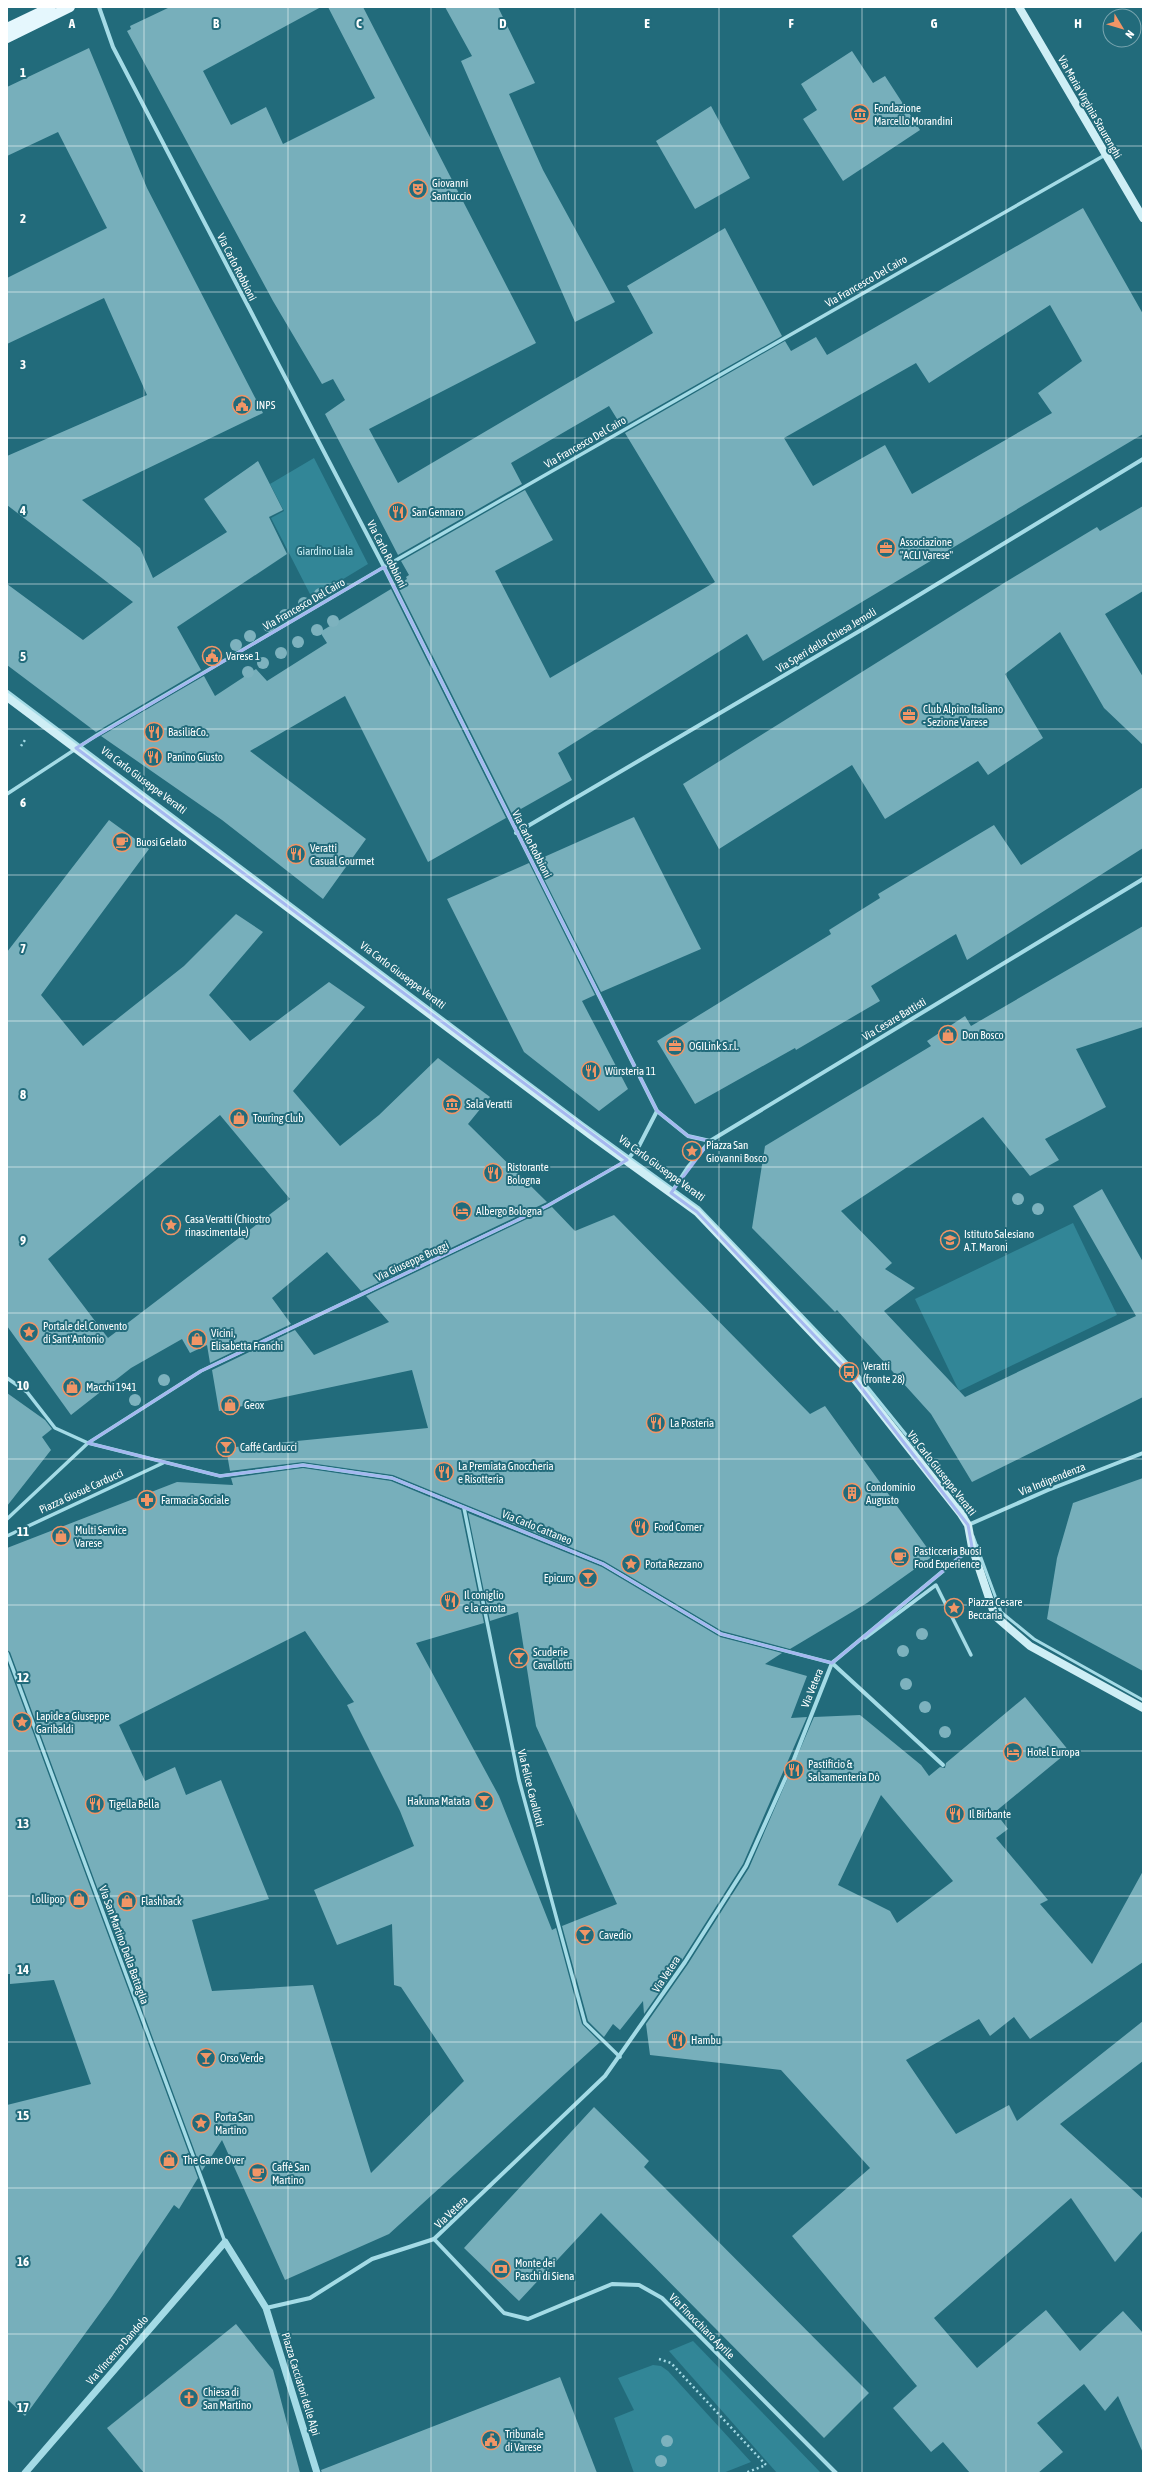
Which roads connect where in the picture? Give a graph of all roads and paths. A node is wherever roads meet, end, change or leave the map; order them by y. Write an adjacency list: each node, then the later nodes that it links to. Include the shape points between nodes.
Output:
1 (51, 7): 5 (main road)
2 (70, 7): 6 (main road)
3 (99, 7): 10 (street, Via Carlo Robbioni, via 113,47)
4 (1019, 7): 7 (main road, Via Maria Virginia Staurenghi)
5 (7, 28)
6 (7, 38)
7 (1104, 155): 8 (main road, Via Maria Virginia Staurenghi); 10 (street, Via Francesco Del Cairo)
8 (1143, 218)
9 (1143, 459): 15 (street, Via Speri della Chiesa Jemoli, via 868,626)
10 (384, 567): 13 (street, Via Francesco Del Cairo); 15 (street, Via Carlo Robbioni)
11 (7, 691): 13 (lane, Via Carlo Giuseppe Veratti)
12 (7, 697): 13 (main road, Via Carlo Giuseppe Veratti)
13 (79, 747): 14 (street); 19 (main road, Via Carlo Giuseppe Veratti, via 592,1136)
14 (7, 794)
15 (516, 833): 17 (street, Via Carlo Robbioni)
16 (1143, 879): 18 (street, Via Cesare Battisti)
17 (657, 1111): 18 (street, via 688,1136); 19 (street, via 639,1146)
18 (710, 1141): 20 (street, Via Cesare Battisti)
19 (628, 1159): 20 (main road, Via Carlo Giuseppe Veratti); 21 (street, Via Giuseppe Broggi, via 548,1206)
20 (672, 1191): 29 (main road, Via Carlo Giuseppe Veratti, via 697,1212 849,1372)
21 (202, 1371): 23 (street, Piazza Giosuè Carducci)
22 (7, 1378): 23 (street, Piazza Giosuè Carducci, via 27,1392 55,1428)
23 (88, 1443): 25 (street, Piazza Giosuè Carducci); 28 (street, Piazza Giosuè Carducci)
24 (1143, 1453): 29 (street, Via Indipendenza)
25 (163, 1463): 26 (street, Piazza Giosuè Carducci); 30 (street, Piazza Giosuè Carducci)
26 (220, 1476): 27 (street, Via Carlo Cattaneo, via 302,1465 392,1478)
27 (464, 1508): 35 (street, Via Carlo Cattaneo, via 603,1564 721,1634); 39 (street, Via Felice Cavallotti, via 519,1780 585,2023)
28 (7, 1520)
29 (968, 1525): 31 (main road)
30 (7, 1536)
31 (975, 1546): 34 (main road, via 995,1616 1030,1646); 35 (street)
32 (7, 1653): 41 (street, Via San Martino Della Battaglia)
33 (971, 1654): 35 (street, via 936,1585)
34 (1061, 1658): 36 (lane); 37 (main road)
35 (832, 1663): 38 (street); 39 (street, Via Vetera, via 794,1759 746,1866)
36 (1143, 1700)
37 (1143, 1708)
38 (942, 1766)
39 (620, 2057): 40 (street, Via Vetera, via 606,2076)
40 (434, 2240): 42 (street, via 372,2259 310,2298); 47 (street, Via Finocchiaro Aprile, via 504,2313 528,2319 612,2284 639,2285 662,2298)
41 (225, 2242): 42 (street, Piazza Cacciatori delle Alpi); 45 (street, Via Vincenzo Dandolo)
42 (266, 2308): 44 (street, Piazza Cacciatori delle Alpi)
43 (659, 2359): 46 (path, via 670,2363 766,2465)
44 (316, 2469)
45 (25, 2473)
46 (745, 2473)
47 (836, 2473)

